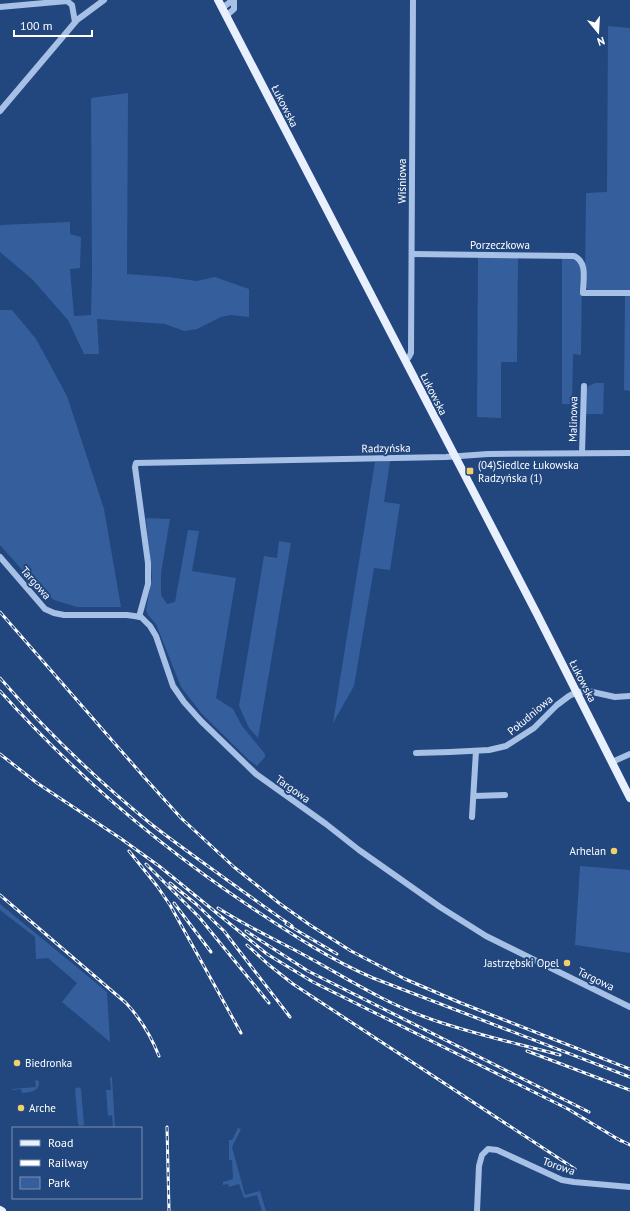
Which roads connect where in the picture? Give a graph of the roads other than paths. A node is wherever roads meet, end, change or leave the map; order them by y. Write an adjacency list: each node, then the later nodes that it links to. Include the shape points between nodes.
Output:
1 (104, 0): 8 (street)
2 (218, 0): 6 (main road, Łukowska)
3 (232, 0): 6 (street); 7 (street, via 234,9)
4 (414, 0): 10 (street, Wiśniowa)
5 (0, 7): 8 (street, via 64,1 70,3 73,8)
6 (222, 8): 7 (main road, Łukowska)
7 (226, 16): 12 (main road, Łukowska)
8 (75, 22): 9 (street)
9 (0, 111)
10 (412, 254): 11 (street, Porzeczkowa, via 574,256 579,258 583,266 583,293); 12 (street, Wiśniowa, via 411,353)
11 (630, 293)
12 (405, 360): 16 (main road, Łukowska)
13 (584, 386): 14 (street, Malinowa)
14 (582, 453): 15 (street, Radzyńska); 16 (street, Radzyńska)
15 (630, 453)
16 (454, 456): 18 (street, Radzyńska, via 136,463 148,563 148,584); 19 (main road, Łukowska)
17 (0, 557): 18 (street, Targowa, via 46,609 54,613)
18 (139, 617): 29 (street, Targowa, via 156,636 173,686 184,702 261,778 440,907 486,936)
19 (577, 692): 20 (street, via 588,691 615,697); 21 (street, Południowa, via 557,705 534,728 511,744 501,748); 24 (main road, Łukowska)
20 (630, 696)
21 (476, 750): 22 (street, Południowa); 26 (street)
22 (416, 753)
23 (630, 754): 24 (street)
24 (612, 762): 27 (main road, Łukowska)
25 (505, 794): 26 (street)
26 (474, 796): 28 (street)
27 (630, 798)
28 (472, 817)
29 (630, 1007)
30 (630, 1187): 31 (street, Torowa, via 562,1180 491,1149 482,1155 479,1166)
31 (477, 1211)

